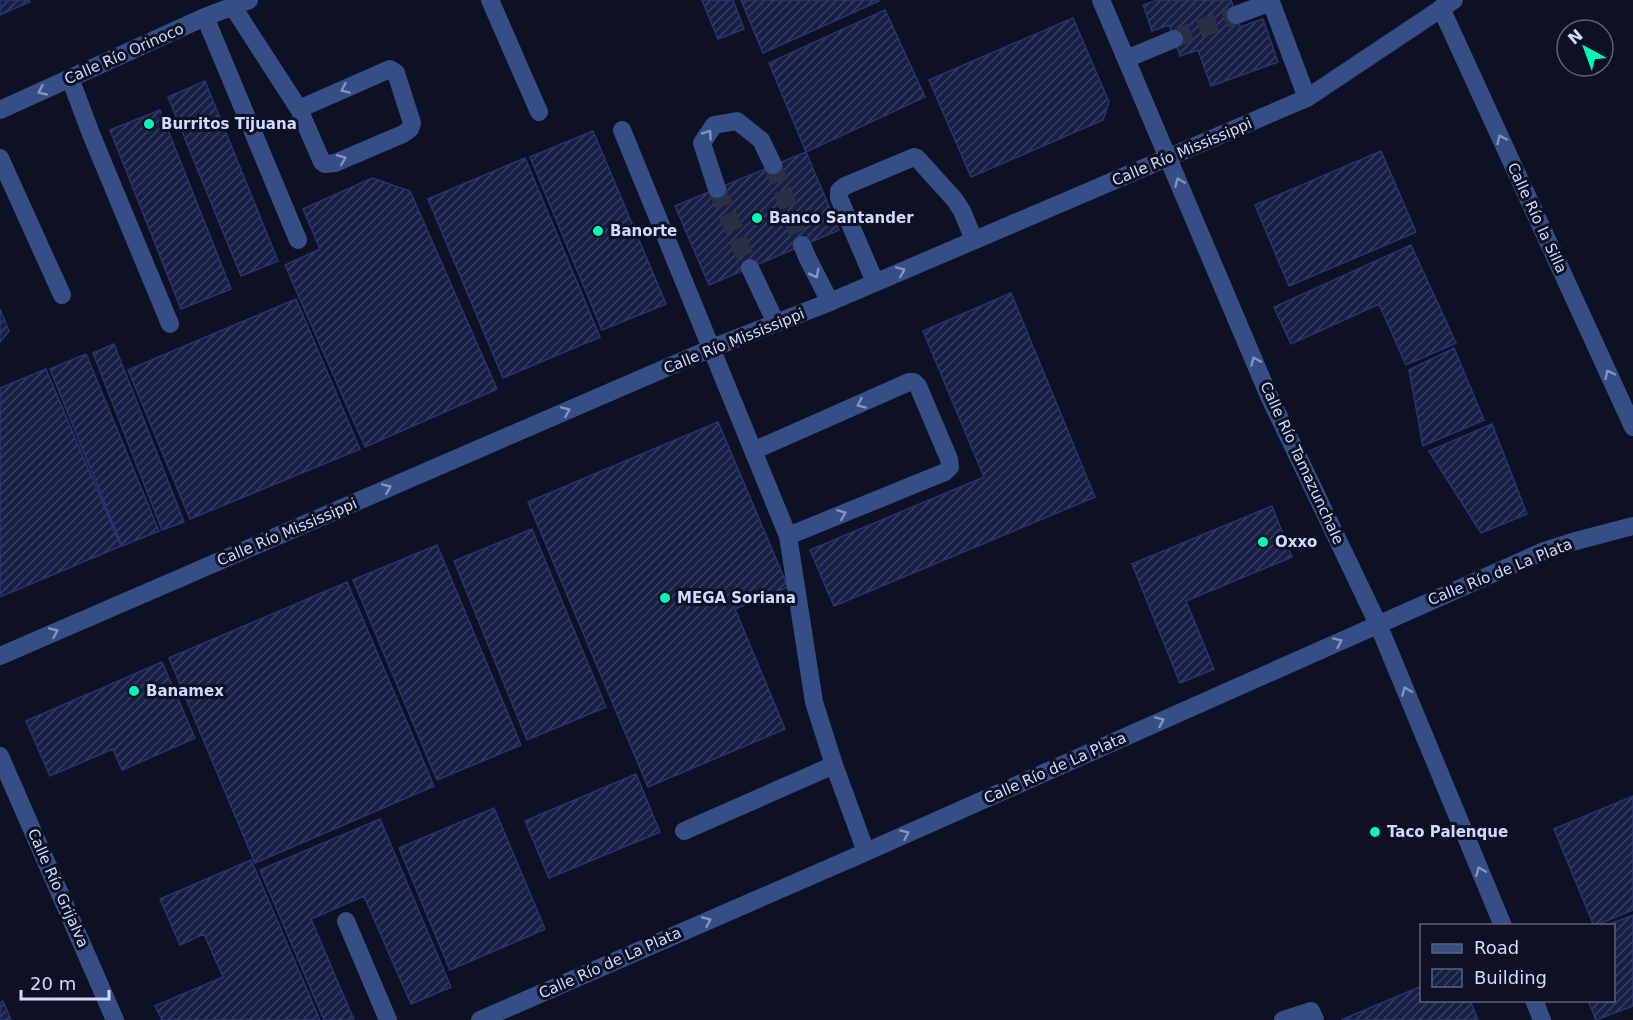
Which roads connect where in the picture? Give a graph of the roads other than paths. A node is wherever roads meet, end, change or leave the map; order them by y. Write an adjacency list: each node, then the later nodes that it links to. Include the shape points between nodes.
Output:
1 (490, 0): 13 (street)
2 (1101, 0): 8 (street, Calle Río Tamazunchale)
3 (241, 4): 6 (street, Calle Río Orinoco); 11 (street)
4 (1447, 4): 10 (street, Calle Río Mississippi); 29 (street, Calle Río la Silla, one-way to 4)
5 (1236, 15): 10 (street, via 1271,2)
6 (205, 17): 9 (street, Calle Río Orinoco); 19 (street)
7 (1174, 39): 8 (street)
8 (1126, 58): 15 (street, Calle Río Tamazunchale)
9 (70, 78): 12 (street, Calle Río Orinoco, one-way to 12); 27 (street)
10 (1307, 98): 15 (street, Calle Río Mississippi)
11 (299, 109): 11 (street, one-way to 11, via 320,160 326,164 403,134 412,123 396,73 390,69)
12 (0, 110)
13 (539, 112)
14 (622, 130): 28 (street)
15 (1169, 157): 20 (street, Calle Río Mississippi); 33 (street, Calle Río Tamazunchale, one-way to 15, via 1269,396)
16 (0, 158): 24 (street)
17 (773, 165): 18 (street, one-way to 17, via 702,143 714,125 737,121 761,140)
18 (717, 189)
19 (298, 240)
20 (974, 240): 23 (street, Calle Río Mississippi, one-way to 20); 23 (street, via 958,205 917,158 845,186 839,191 839,198)
21 (802, 245): 25 (street, one-way to 25)
22 (750, 267): 26 (street)
23 (875, 282): 25 (street, Calle Río Mississippi)
24 (62, 295)
25 (830, 302): 26 (street, Calle Río Mississippi)
26 (776, 323): 28 (street, Calle Río Mississippi)
27 (170, 324)
28 (712, 348): 30 (street); 34 (street, Calle Río Mississippi, one-way to 28)
29 (1633, 427)
30 (753, 451): 32 (street); 32 (street, one-way to 30, via 945,472 950,467 949,459 915,382)
31 (1633, 526): 33 (street, Calle Río de La Plata, via 1544,551)
32 (788, 536): 36 (street, via 814,702)
33 (1378, 624): 38 (street, Calle Río de La Plata, one-way to 33); 40 (street, Calle Río Tamazunchale, one-way to 33)
34 (0, 656)
35 (0, 756): 42 (street, Calle Río Grijalva)
36 (834, 765): 37 (street); 38 (street)
37 (684, 831)
38 (866, 852): 44 (street, Calle Río de La Plata, one-way to 38)
39 (346, 921): 43 (street)
40 (1502, 924)
41 (1535, 1002): 47 (street)
42 (115, 1020)
43 (388, 1020)
44 (480, 1020)
45 (1283, 1020): 46 (street, via 1311,1011)
46 (1315, 1020)
47 (1542, 1020)

